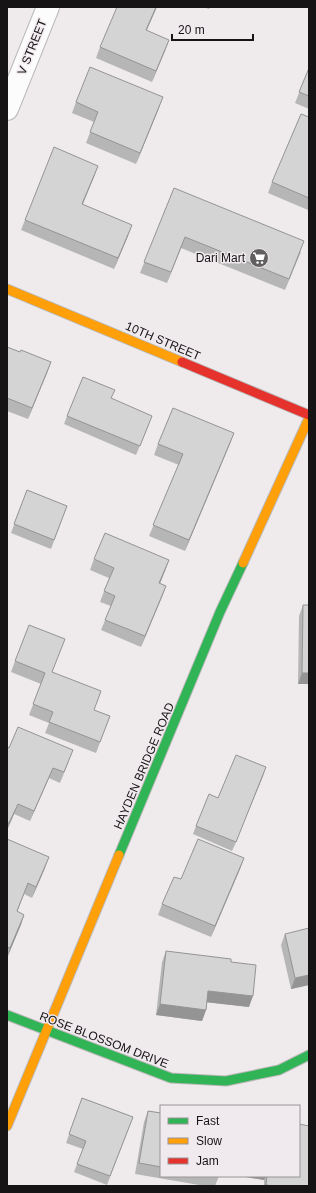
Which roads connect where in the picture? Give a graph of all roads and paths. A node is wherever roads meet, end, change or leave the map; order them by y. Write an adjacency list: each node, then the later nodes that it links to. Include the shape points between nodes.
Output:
1 (48, 7): 2 (street, V STREET)
2 (7, 109)
3 (7, 289): 4 (street, 10TH STREET)
4 (309, 415)
5 (309, 418): 7 (street, HAYDEN BRIDGE ROAD, via 220,612)
6 (7, 1015): 7 (street, ROSE BLOSSOM DRIVE)
7 (47, 1031): 8 (street, ROSE BLOSSOM DRIVE, via 171,1078 226,1081 279,1070); 9 (street, HAYDEN BRIDGE ROAD)
8 (309, 1055)
9 (7, 1126)

